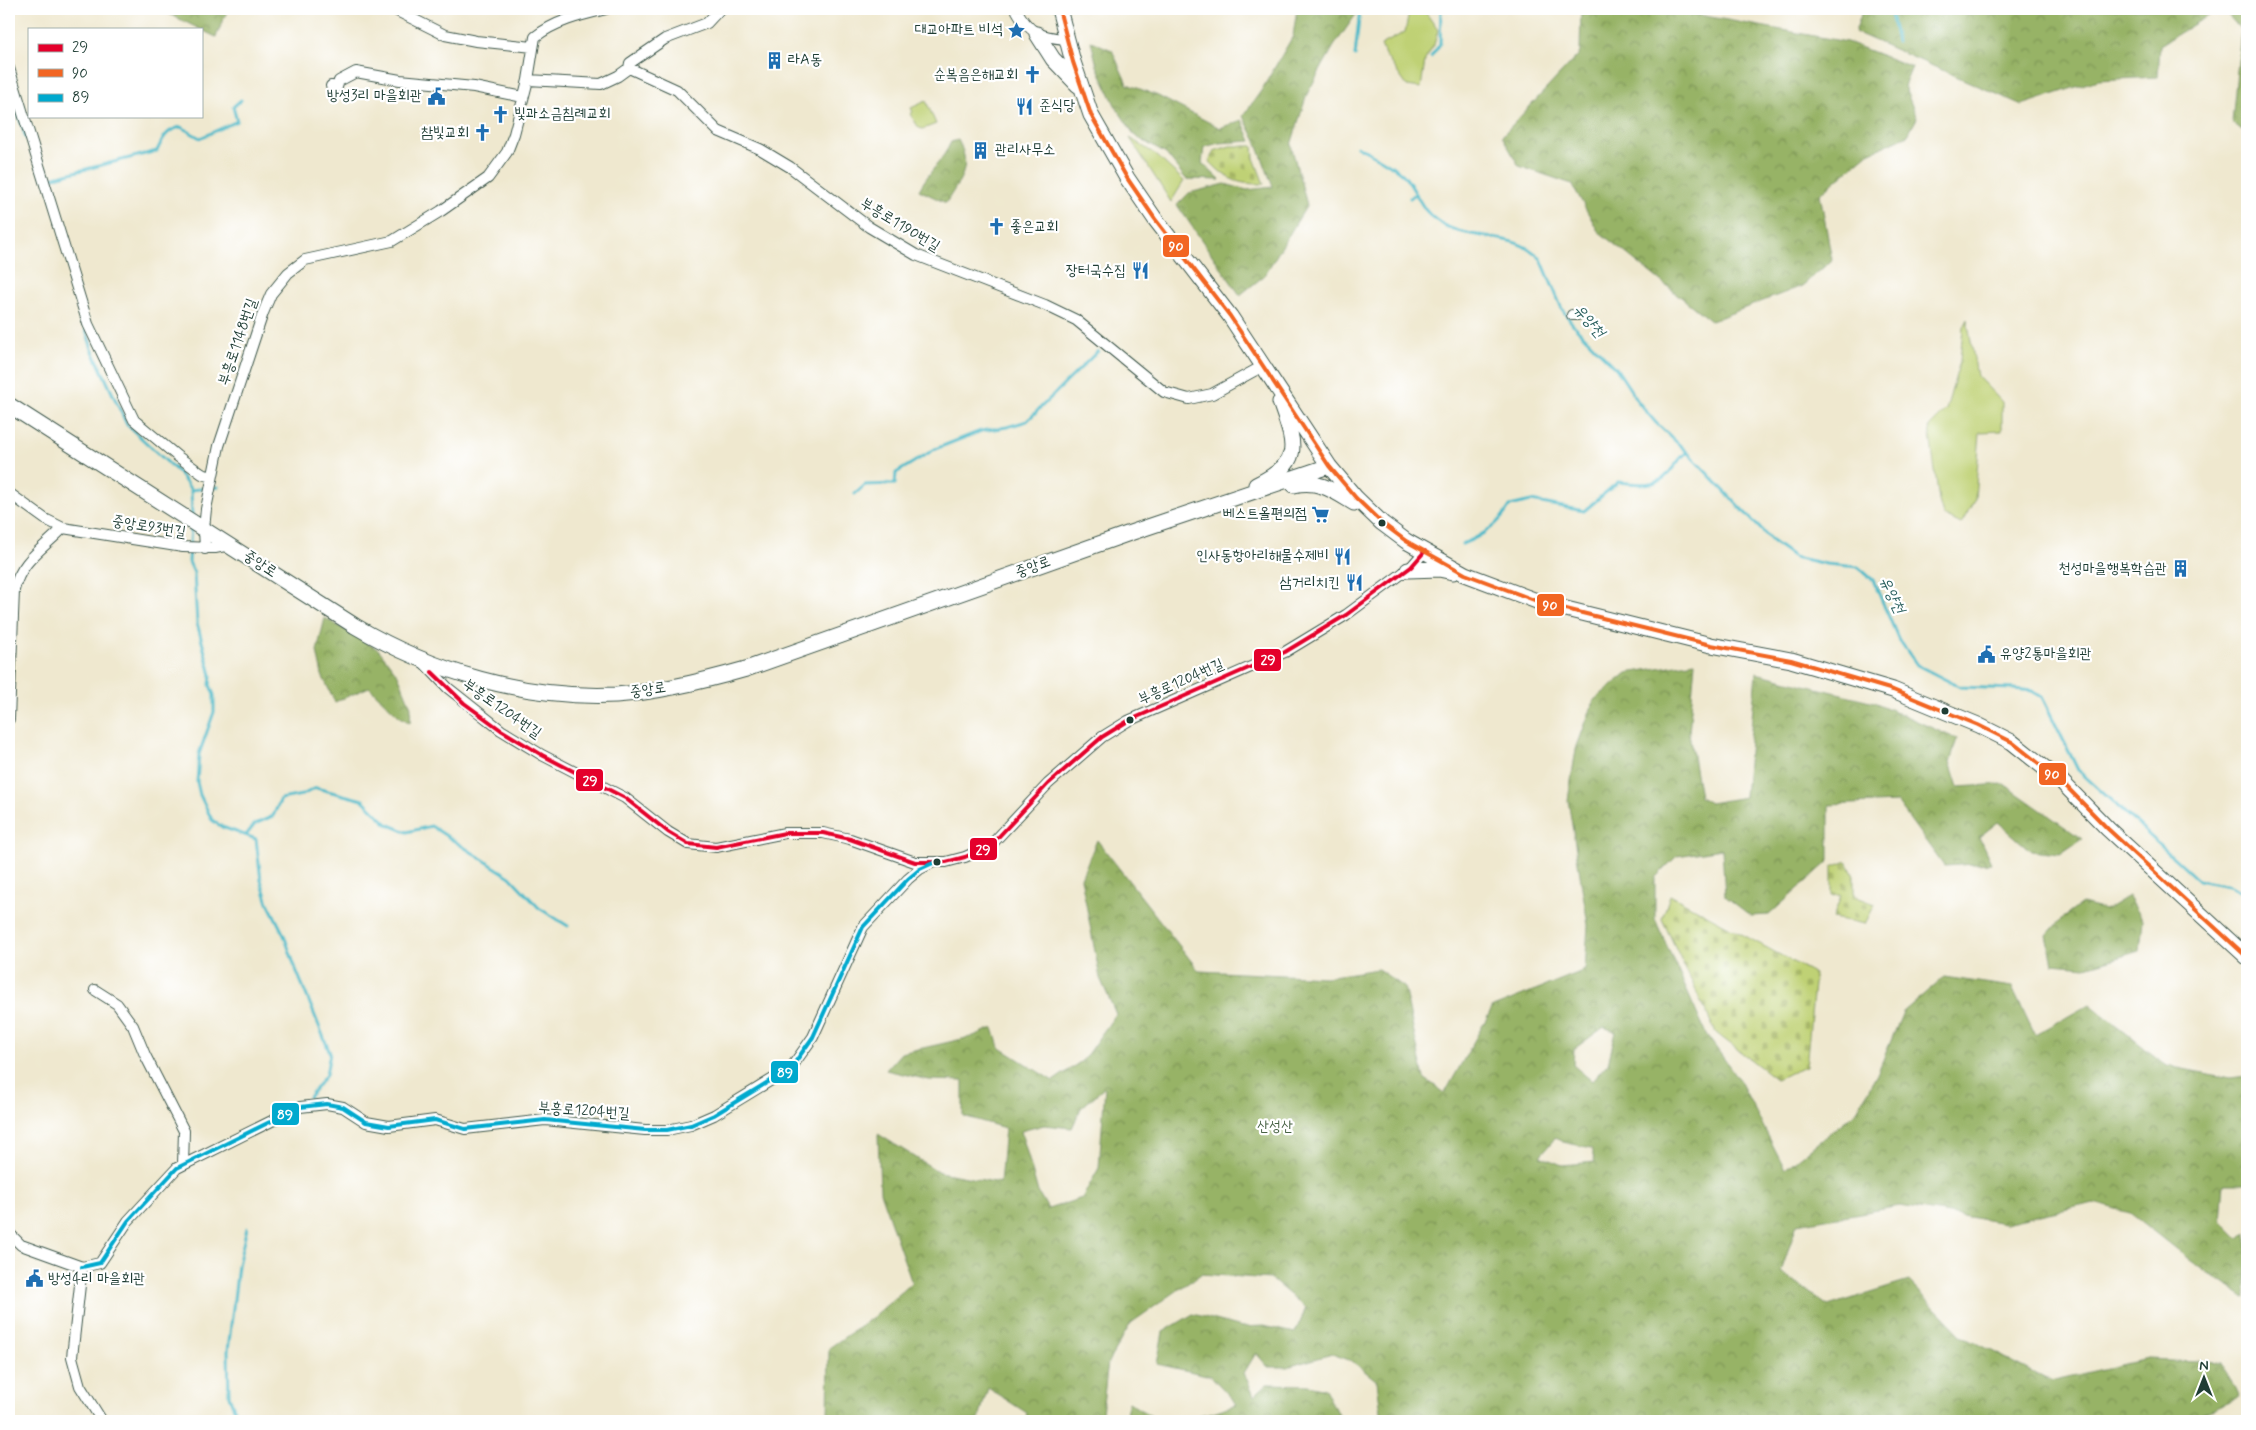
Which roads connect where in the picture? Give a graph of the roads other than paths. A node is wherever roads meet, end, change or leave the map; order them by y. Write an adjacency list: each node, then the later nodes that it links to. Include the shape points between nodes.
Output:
1 (393, 9): 8 (street, via 445,36)
2 (606, 9): 8 (street, 부흥로1148번길, via 547,28 536,37)
3 (720, 9): 10 (street, via 708,22 664,40 630,63)
4 (1016, 9): 6 (street, via 1025,26)
5 (1059, 9): 7 (main road)
6 (1037, 34): 7 (street); 13 (main road, via 1053,59)
7 (1066, 39): 13 (main road)
8 (533, 47): 11 (street, 부흥로1148번길)
9 (9, 68): 19 (street, via 88,324 134,420 177,456 202,474)
10 (630, 68): 11 (street, via 601,84); 15 (street, 부흥로1190번길, via 677,90 718,131 760,149 790,167 869,227 916,255 1076,320 1164,392 1189,399 1212,394)
11 (528, 80): 14 (street, 부흥로1148번길)
12 (331, 86): 14 (street, via 337,87 339,81 356,72 474,87)
13 (1083, 91): 15 (main road, via 1092,115 1127,178 1230,316)
14 (523, 97): 19 (street, 부흥로1148번길, via 507,152 488,178 476,188 392,241 350,252 314,256 288,273 271,294 262,313)
15 (1263, 366): 16 (main road)
16 (1274, 382): 18 (main road); 22 (main road, via 1293,438 1290,458 1263,481)
17 (9, 405): 24 (main road, 중앙로)
18 (1329, 466): 20 (main road, 중앙로); 23 (main road)
19 (212, 477): 24 (street, 부흥로1148번길, via 206,509)
20 (1256, 492): 22 (main road, 중앙로); 23 (main road, via 1304,483 1322,485)
21 (9, 493): 25 (street, 중앙로93번길, via 44,519)
22 (1204, 508): 31 (main road, 중앙로, via 825,643 688,684 616,695 567,693 489,681)
23 (1370, 512): 28 (main road, via 1406,541)
24 (195, 523): 26 (main road, 중앙로); 27 (street, 부흥로1148번길)
25 (63, 528): 27 (street, 중앙로93번길); 32 (street, via 22,568 17,578)
26 (230, 545): 27 (street, 중앙로93번길); 31 (main road, 중앙로, via 355,626)
27 (200, 549)
28 (1425, 551): 29 (street, 부흥로1204번길); 30 (main road)
29 (1408, 570): 30 (main road, via 1439,569); 33 (street, 부흥로1204번길, via 1346,615 1285,652 1128,721 1102,737 1048,784 990,846 965,857)
30 (1465, 574): 34 (main road, via 1542,603 1711,645 1791,660 1893,690 1978,725 2012,742 2061,781 2108,829)
31 (422, 661): 33 (street, 부흥로1204번길, via 448,688 501,730 625,798 688,844 716,848 785,834 823,833 916,862)
32 (9, 719)
33 (933, 863): 36 (street, 부흥로1204번길, via 908,879 863,927 813,1037 791,1068 714,1115 691,1125 679,1129 645,1130 545,1120 465,1129 435,1120 389,1126 366,1122 343,1107 328,1104 300,1107)
34 (2247, 957)
35 (95, 990): 36 (street, via 117,1004 133,1026 184,1131)
36 (183, 1165): 38 (street, 부흥로1204번길, via 128,1221 100,1263)
37 (9, 1233): 38 (street, via 21,1245)
38 (82, 1268): 39 (street, via 72,1357 80,1386)
39 (102, 1421)

